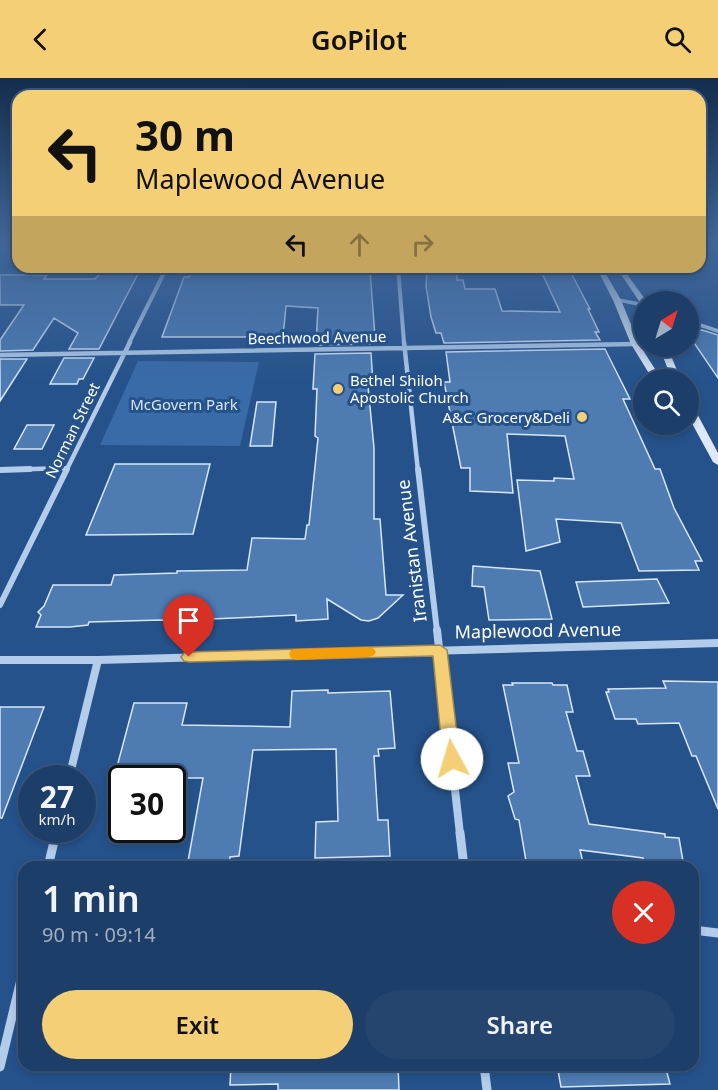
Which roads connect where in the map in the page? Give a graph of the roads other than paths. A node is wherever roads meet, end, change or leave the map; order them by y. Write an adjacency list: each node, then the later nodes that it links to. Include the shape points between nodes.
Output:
1 (156, 289): 11 (street, Norman Street)
2 (400, 289): 10 (street, Iranistan Avenue)
3 (611, 289): 4 (main road)
4 (617, 300): 5 (street); 8 (main road)
5 (633, 302)
6 (699, 325): 7 (street)
7 (718, 331)
8 (633, 339)
9 (633, 344): 10 (street, Beechwood Avenue)
10 (404, 348): 11 (street, Beechwood Avenue); 19 (street, Iranistan Avenue)
11 (124, 353): 12 (street, Beechwood Avenue); 15 (street, Norman Street)
12 (0, 354)
13 (699, 427): 14 (main road)
14 (718, 462)
15 (67, 468): 16 (street); 17 (street, Norman Street)
16 (0, 470)
17 (0, 605)
18 (718, 643): 19 (street, Maplewood Avenue)
19 (440, 650): 21 (street, Maplewood Avenue); 25 (street, Iranistan Avenue)
20 (0, 660): 21 (street, Maplewood Avenue)
21 (98, 660): 22 (street)
22 (72, 765)
23 (54, 843): 24 (street)
24 (49, 861)
25 (463, 861)
26 (699, 931): 27 (street)
27 (718, 933)
28 (18, 992): 29 (street)
29 (0, 1067)
30 (485, 1071): 31 (street)
31 (487, 1090)

